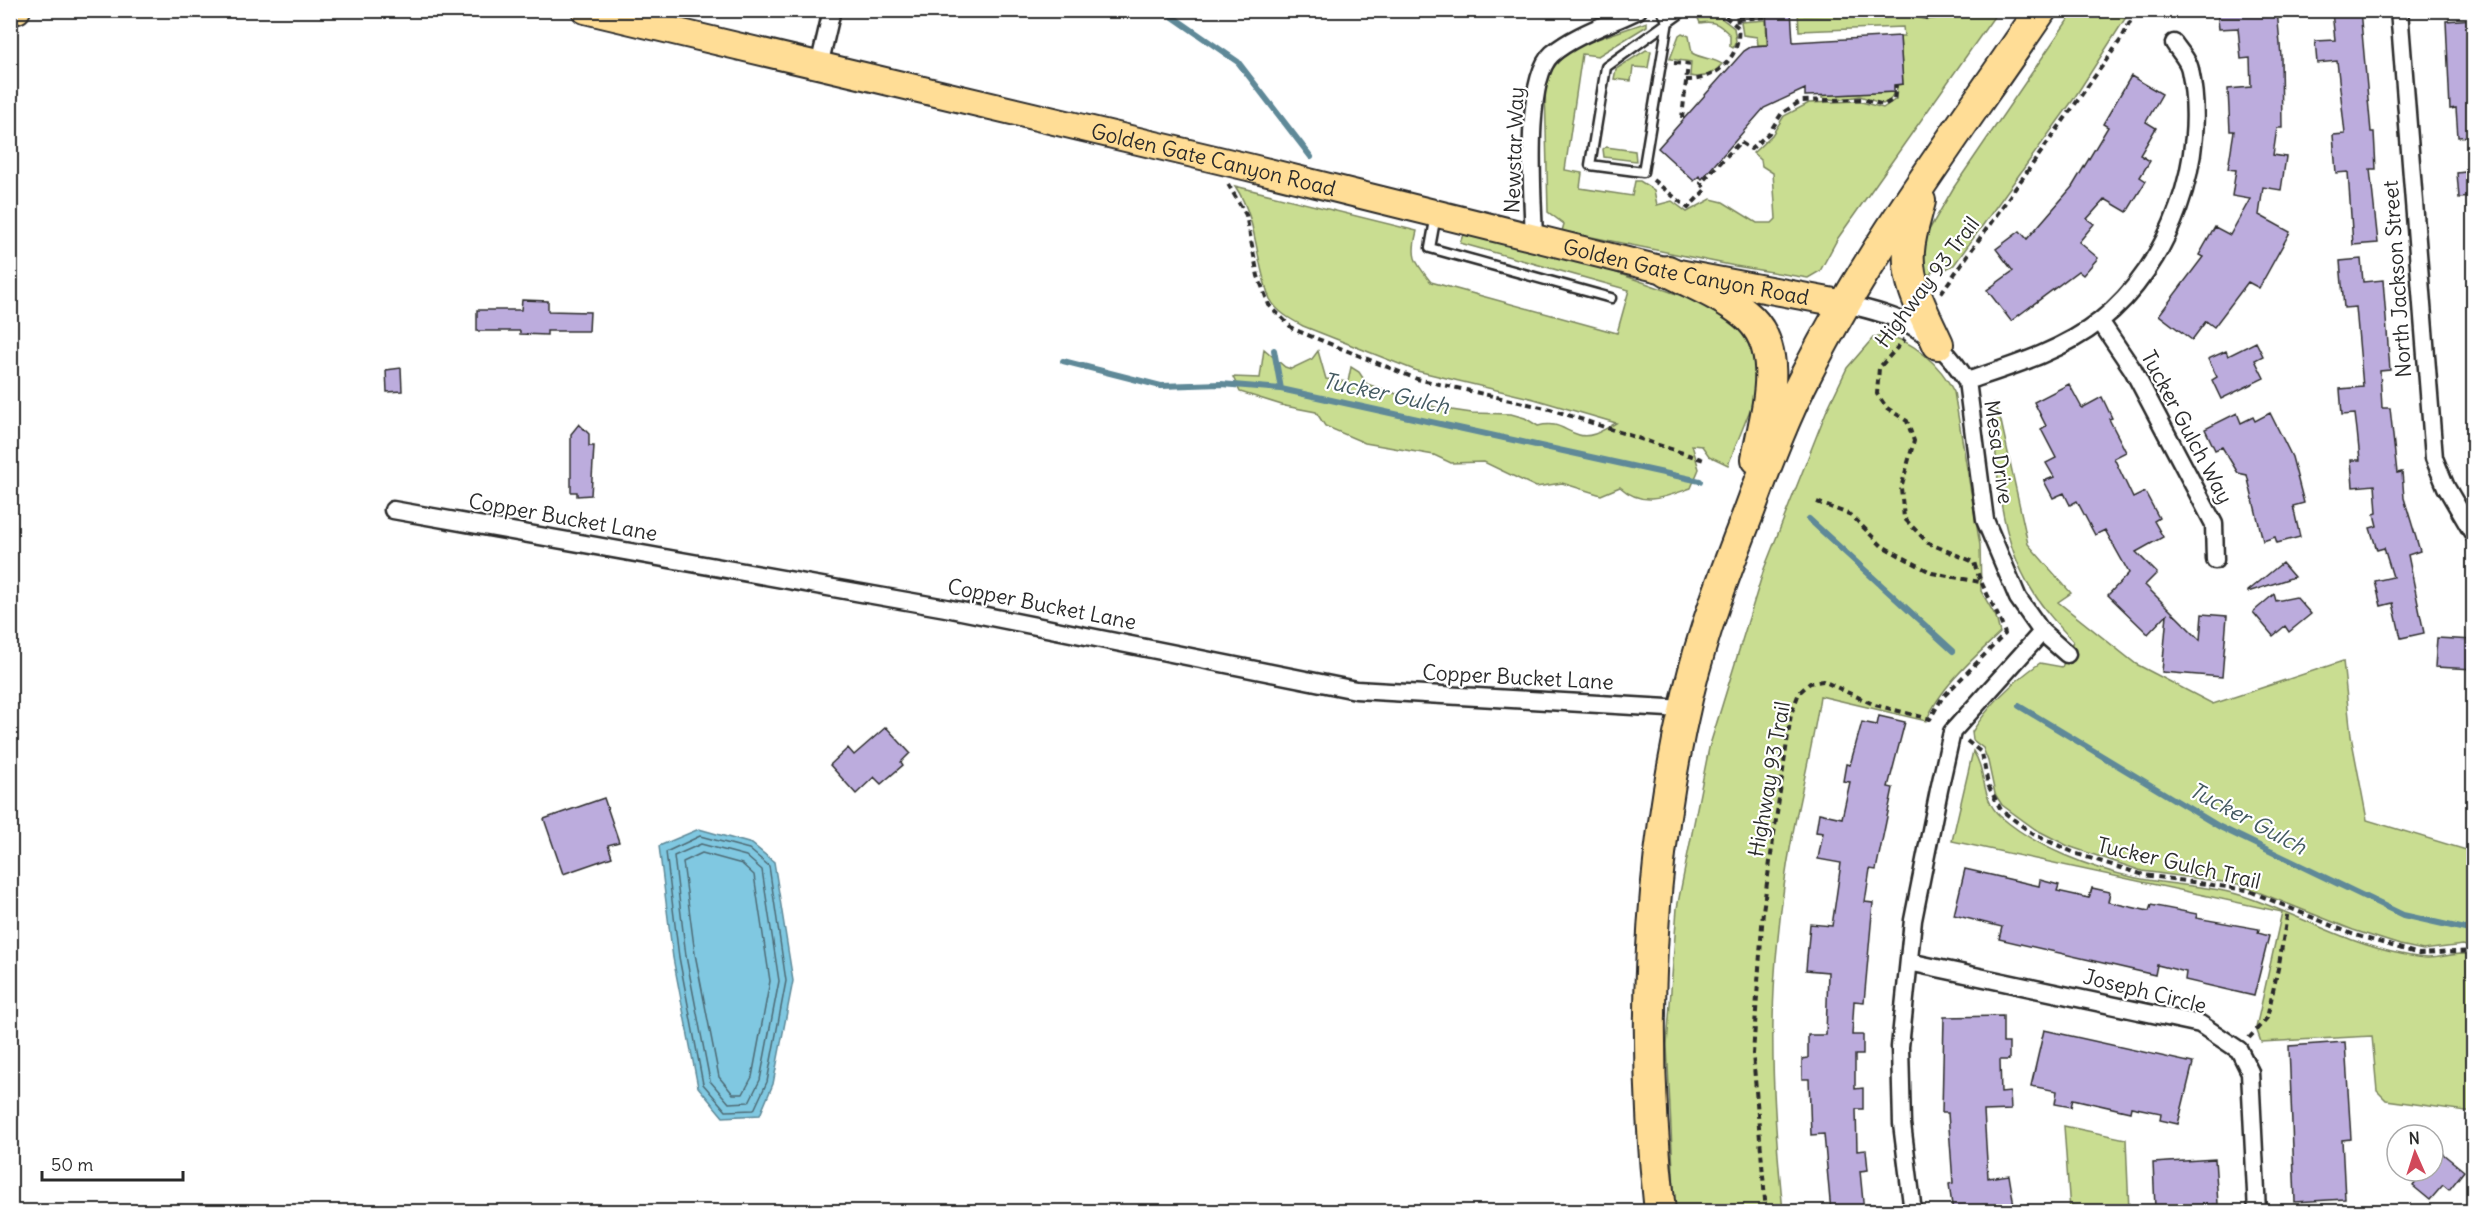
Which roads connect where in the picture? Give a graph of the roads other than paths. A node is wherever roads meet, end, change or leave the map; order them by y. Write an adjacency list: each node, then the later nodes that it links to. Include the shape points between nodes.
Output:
1 (17, 10): 9 (main road)
2 (585, 10): 12 (main road, Golden Gate Canyon Road)
3 (831, 10): 12 (street)
4 (1638, 10): 15 (street, Newstar Way, via 1569,42 1550,56 1535,84)
5 (1661, 10): 10 (lane)
6 (1684, 10): 10 (lane)
7 (2041, 10): 13 (highway)
8 (2399, 10): 24 (street, North Jackson Street, via 2434,458)
9 (10, 12)
10 (1668, 21): 10 (lane, via 1606,67 1590,165 1643,172)
11 (2174, 43): 19 (street, via 2190,68 2193,110 2193,143 2183,195 2155,257 2137,283)
12 (819, 66): 14 (main road, Golden Gate Canyon Road)
13 (1926, 180): 18 (highway); 20 (highway, via 1908,252)
14 (1437, 215): 15 (main road, Golden Gate Canyon Road); 17 (lane, via 1430,248)
15 (1534, 239): 16 (main road, Golden Gate Canyon Road)
16 (1668, 271): 18 (main road, Golden Gate Canyon Road); 23 (highway, via 1748,316 1767,346 1770,385)
17 (1611, 298)
18 (1845, 304): 20 (street, Mesa Drive, via 1887,313); 23 (highway, via 1807,372)
19 (2100, 321): 21 (street, via 2051,350); 25 (street, Tucker Gulch Way, via 2133,370 2214,524)
20 (1926, 329): 21 (street, Mesa Drive)
21 (1967, 381): 26 (street, Mesa Drive, via 1985,520 2018,598)
22 (393, 510): 28 (street, Copper Bucket Lane, via 946,608 1356,690)
23 (1747, 515): 28 (highway, via 1707,625)
24 (2474, 535)
25 (2215, 560)
26 (2042, 632): 27 (street, Mesa Drive); 29 (street, via 1952,732 1913,920)
27 (2067, 654)
28 (1685, 709): 30 (highway, via 1658,869 1650,984 1652,1135)
29 (1909, 962): 31 (street, via 1900,1047 1902,1124); 32 (street, Joseph Circle, via 2200,1024 2239,1050 2250,1072)
30 (1660, 1212)
31 (1913, 1212)
32 (2257, 1212)

